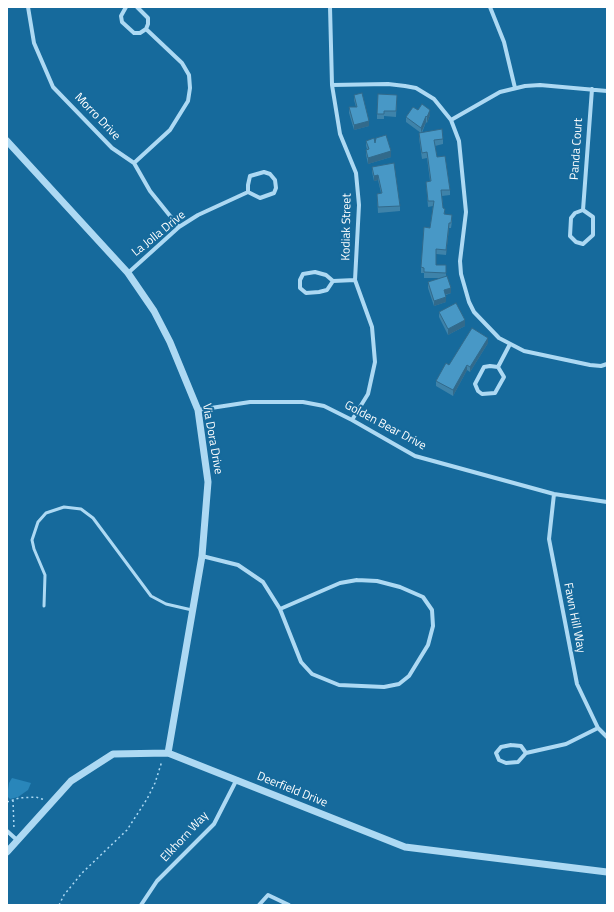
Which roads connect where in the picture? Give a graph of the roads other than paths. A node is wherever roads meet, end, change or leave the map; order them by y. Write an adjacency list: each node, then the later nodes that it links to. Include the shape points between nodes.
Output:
1 (28, 7): 13 (street, Morro Drive, via 34,43 53,87 112,148)
2 (126, 7): 6 (street, via 121,16 122,22 134,33)
3 (137, 7): 6 (street, via 148,18)
4 (330, 7): 7 (street, Kodiak Street)
5 (490, 7): 8 (street, via 504,42)
6 (146, 29): 13 (street, via 182,63 189,75 190,88 188,101 170,130)
7 (332, 85): 11 (street, via 388,84 416,88 434,99); 18 (street, Kodiak Street, via 340,134 356,173 359,205)
8 (515, 88): 9 (street, via 540,85); 11 (street, via 500,92)
9 (592, 89): 10 (street); 15 (street, Panda Court)
10 (607, 90)
11 (451, 120): 20 (street, via 460,141 465,198 466,212 460,261 464,288 474,312 494,334)
12 (7, 141): 17 (street, Via Dora Drive)
13 (134, 164): 16 (street, Morro Drive, via 150,191)
14 (248, 192): 14 (street, via 260,198 274,193 275,180 264,172 250,176); 16 (street, La Jolla Drive, via 198,215)
15 (583, 210): 15 (street, via 571,218 570,236 583,244 593,235 593,217)
16 (179, 227): 17 (street, La Jolla Drive)
17 (128, 273): 23 (street, Via Dora Drive, via 154,311 170,342)
18 (356, 280): 19 (street); 24 (street, Kodiak Street, via 372,327 375,362 368,394)
19 (333, 281): 19 (street, via 326,275 315,272 303,274 300,288 306,293 319,292 328,290)
20 (510, 344): 21 (street, via 533,354 590,365); 22 (street)
21 (607, 364)
22 (498, 367): 22 (street, via 484,367 475,384 482,394 495,393 504,377)
23 (198, 410): 24 (street, Golden Bear Drive, via 250,402 304,402 324,406); 27 (street, Via Dora Drive, via 208,482)
24 (352, 420): 25 (street, Golden Bear Drive, via 416,456)
25 (554, 494): 26 (street, Golden Bear Drive); 31 (street, Fawn Hill Way, via 549,539 577,684)
26 (607, 502)
27 (202, 556): 29 (street, via 238,565 263,582); 30 (street, Via Dora Drive)
28 (44, 606): 30 (lane, via 45,576 32,540 38,522 46,513 64,507 81,509 93,518 151,596 166,604)
29 (280, 609): 29 (street, via 301,662 312,674 339,685 384,687 399,684 410,676 428,645 433,626 432,610 423,597 377,581 357,580 340,583)
30 (192, 610): 33 (street, Via Dora Drive)
31 (598, 728): 32 (street, Fawn Hill Way); 34 (street, via 566,744)
32 (607, 738)
33 (165, 753): 35 (street, Deerfield Drive); 37 (street, Deerfield Drive, via 113,754 71,781)
34 (526, 753): 34 (street, via 521,746 511,745 501,747 496,753 499,760 506,762 518,762)
35 (237, 779): 39 (street, Deerfield Drive, via 405,847); 40 (street, Elkhorn Way, via 214,824 157,882)
36 (7, 831): 37 (street)
37 (16, 839): 38 (street, Deerfield Drive)
38 (7, 852)
39 (607, 872)
40 (141, 905)
41 (259, 905): 42 (street, via 268,895)
42 (289, 905)

